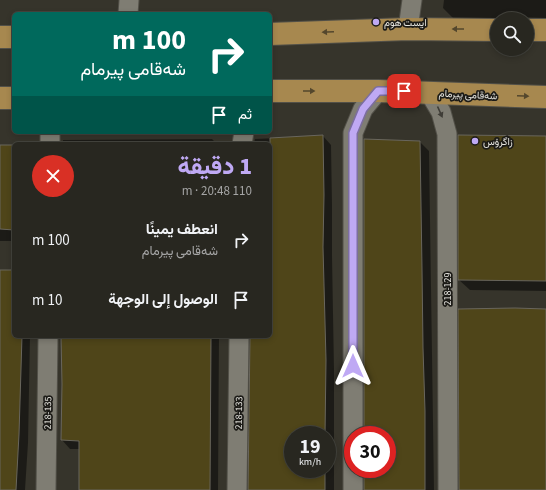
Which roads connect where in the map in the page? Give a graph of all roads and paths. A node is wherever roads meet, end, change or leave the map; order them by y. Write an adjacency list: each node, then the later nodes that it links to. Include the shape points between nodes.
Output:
1 (129, 0): 3 (street)
2 (412, 0): 4 (street)
3 (128, 12)
4 (408, 29): 5 (highway, one-way to 4); 8 (highway, one-way to 8)
5 (490, 30)
6 (534, 30): 7 (highway)
7 (546, 30)
8 (272, 34)
9 (0, 36): 10 (highway)
10 (12, 37)
11 (272, 91): 12 (highway, شەقامی پیرمام, one-way to 12)
12 (378, 91): 13 (highway, شەقامی پیرمام); 21 (street, via 363,109 353,133)
13 (429, 92): 16 (highway, شەقامی پیرمام, one-way to 16); 22 (street, 218-129, one-way to 22, via 441,112 447,134)
14 (0, 98): 15 (highway)
15 (12, 98)
16 (546, 98)
17 (48, 338): 19 (street, 218-135)
18 (239, 338): 20 (street, 218-133)
19 (46, 490)
20 (237, 490)
21 (353, 490)
22 (448, 490)

